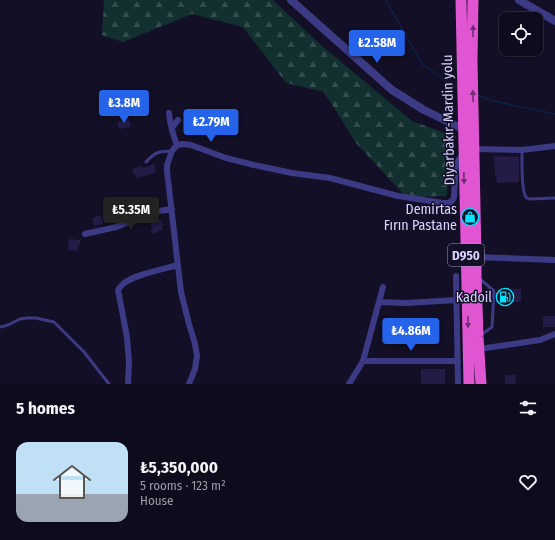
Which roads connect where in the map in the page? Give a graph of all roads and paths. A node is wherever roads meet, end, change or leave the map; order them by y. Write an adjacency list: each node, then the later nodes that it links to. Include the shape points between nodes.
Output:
1 (291, 0): 10 (street, via 392,90 424,110)
2 (461, 0): 6 (highway, Diyarbakır-Mardin yolu / D950)
3 (473, 0): 6 (highway, Diyarbakır-Mardin yolu / D950, one-way to 3)
4 (519, 0): 5 (street)
5 (555, 21)
6 (467, 60): 10 (highway, Diyarbakır-Mardin yolu / D950)
7 (169, 113): 9 (street)
8 (178, 120): 9 (street)
9 (172, 128): 11 (street)
10 (467, 128): 13 (highway); 16 (highway, Diyarbakır-Mardin yolu / D950)
11 (177, 145): 15 (street); 16 (street, via 191,145 254,166 330,178 398,196 442,204 453,200 456,164)
12 (555, 146): 14 (street)
13 (474, 149): 14 (street); 21 (highway)
14 (522, 150): 18 (lane, via 522,175 526,197)
15 (172, 151): 17 (lane, via 154,154); 19 (street, via 167,165)
16 (464, 155): 39 (highway, Diyarbakır-Mardin yolu / D950, one-way to 39)
17 (146, 162)
18 (555, 198)
19 (172, 209): 20 (street); 23 (street)
20 (85, 234)
21 (476, 257): 22 (street); 24 (highway)
22 (555, 260)
23 (178, 265): 35 (street, via 142,274 122,284 118,290 127,337); 36 (street, via 181,292 196,344 195,369)
24 (476, 275): 31 (highway); 31 (lane, via 494,291 492,327)
25 (456, 276): 27 (street)
26 (383, 287): 28 (street)
27 (457, 300): 28 (street); 33 (street)
28 (379, 302): 32 (street)
29 (0, 327): 34 (lane, via 27,318 54,322 84,352)
30 (555, 334): 31 (street, via 540,340)
31 (478, 343): 40 (highway)
32 (363, 361): 33 (street); 37 (street)
33 (458, 361): 38 (street)
34 (109, 384)
35 (128, 384)
36 (189, 384)
37 (349, 384)
38 (458, 384)
39 (469, 384)
40 (481, 384)

